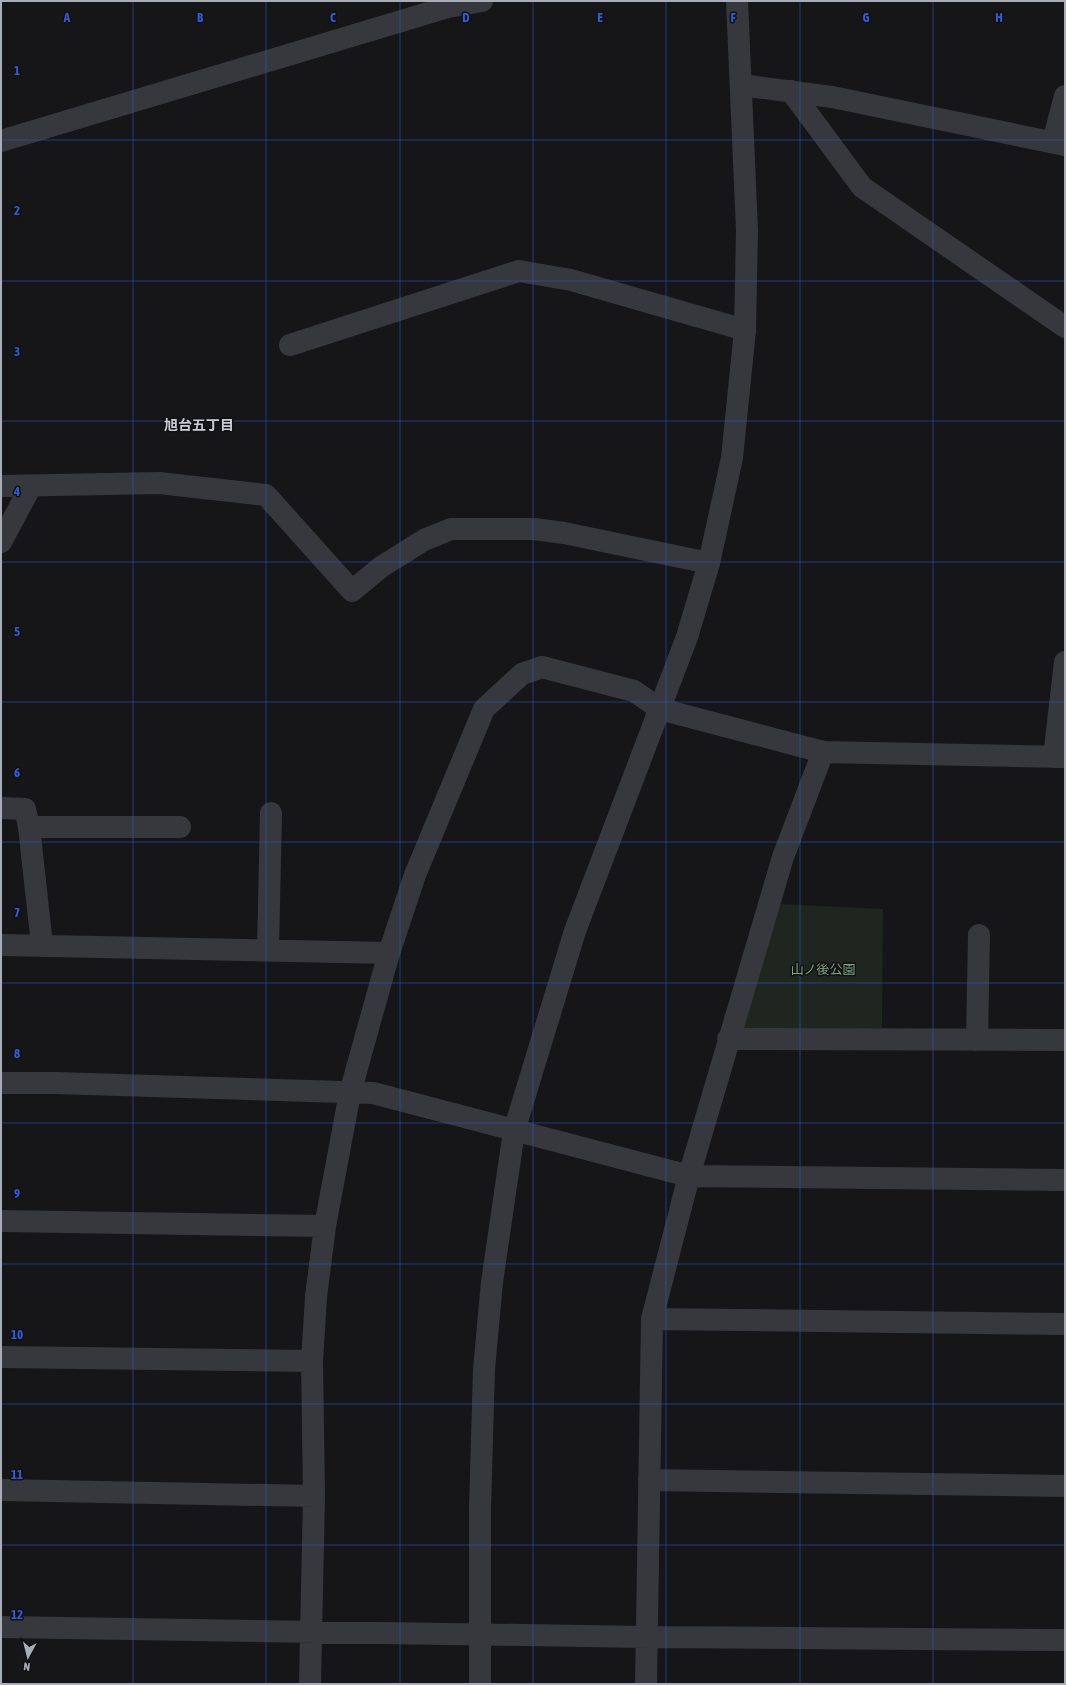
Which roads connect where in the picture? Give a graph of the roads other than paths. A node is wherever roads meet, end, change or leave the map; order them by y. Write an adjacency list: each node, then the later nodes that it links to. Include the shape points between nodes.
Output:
1 (482, 1): 6 (street, via 441,10)
2 (737, 1): 3 (street)
3 (740, 85): 4 (street); 9 (street, via 747,230)
4 (791, 91): 7 (street, via 832,97); 8 (street, via 862,187)
5 (1065, 96): 7 (street)
6 (1, 141)
7 (1059, 144)
8 (1065, 327)
9 (745, 330): 10 (street, via 571,280 518,271); 14 (street, via 732,458)
10 (290, 345)
11 (1, 486): 12 (street)
12 (31, 486): 13 (street); 14 (street, via 159,483 266,495 352,591 381,567 418,544 451,529 534,529)
13 (1, 542)
14 (709, 563): 16 (street, via 687,638)
15 (1065, 662): 18 (street)
16 (660, 709): 17 (street); 27 (street, via 634,690 542,668 522,674 484,708 415,875); 33 (street, via 575,931)
17 (823, 752): 18 (street); 28 (street, via 783,857)
18 (1060, 757)
19 (1, 808): 21 (street, via 25,809)
20 (271, 813): 26 (street)
21 (29, 827): 22 (street); 25 (street)
22 (180, 827)
23 (979, 935): 29 (street)
24 (1, 945): 25 (street)
25 (42, 945): 26 (street)
26 (268, 950): 27 (street)
27 (388, 953): 32 (street)
28 (728, 1039): 29 (street); 34 (street)
29 (977, 1040): 30 (street)
30 (1065, 1040)
31 (1, 1083): 32 (street)
32 (350, 1093): 33 (street, via 373,1093); 37 (street)
33 (514, 1131): 34 (street); 48 (street, via 492,1282 484,1369)
34 (689, 1176): 35 (street); 38 (street)
35 (1065, 1180)
36 (1, 1221): 37 (street)
37 (325, 1226): 41 (street, via 316,1297)
38 (652, 1319): 39 (street); 42 (street)
39 (1065, 1324)
40 (1, 1357): 41 (street)
41 (312, 1361): 45 (street)
42 (648, 1480): 43 (street); 49 (street)
43 (1065, 1486)
44 (1, 1490): 45 (street)
45 (314, 1496): 47 (street)
46 (1, 1627): 47 (street)
47 (310, 1631): 48 (street); 51 (street)
48 (480, 1634): 49 (street); 52 (street)
49 (647, 1637): 50 (street); 53 (street)
50 (1065, 1640)
51 (310, 1684)
52 (480, 1684)
53 (646, 1684)

